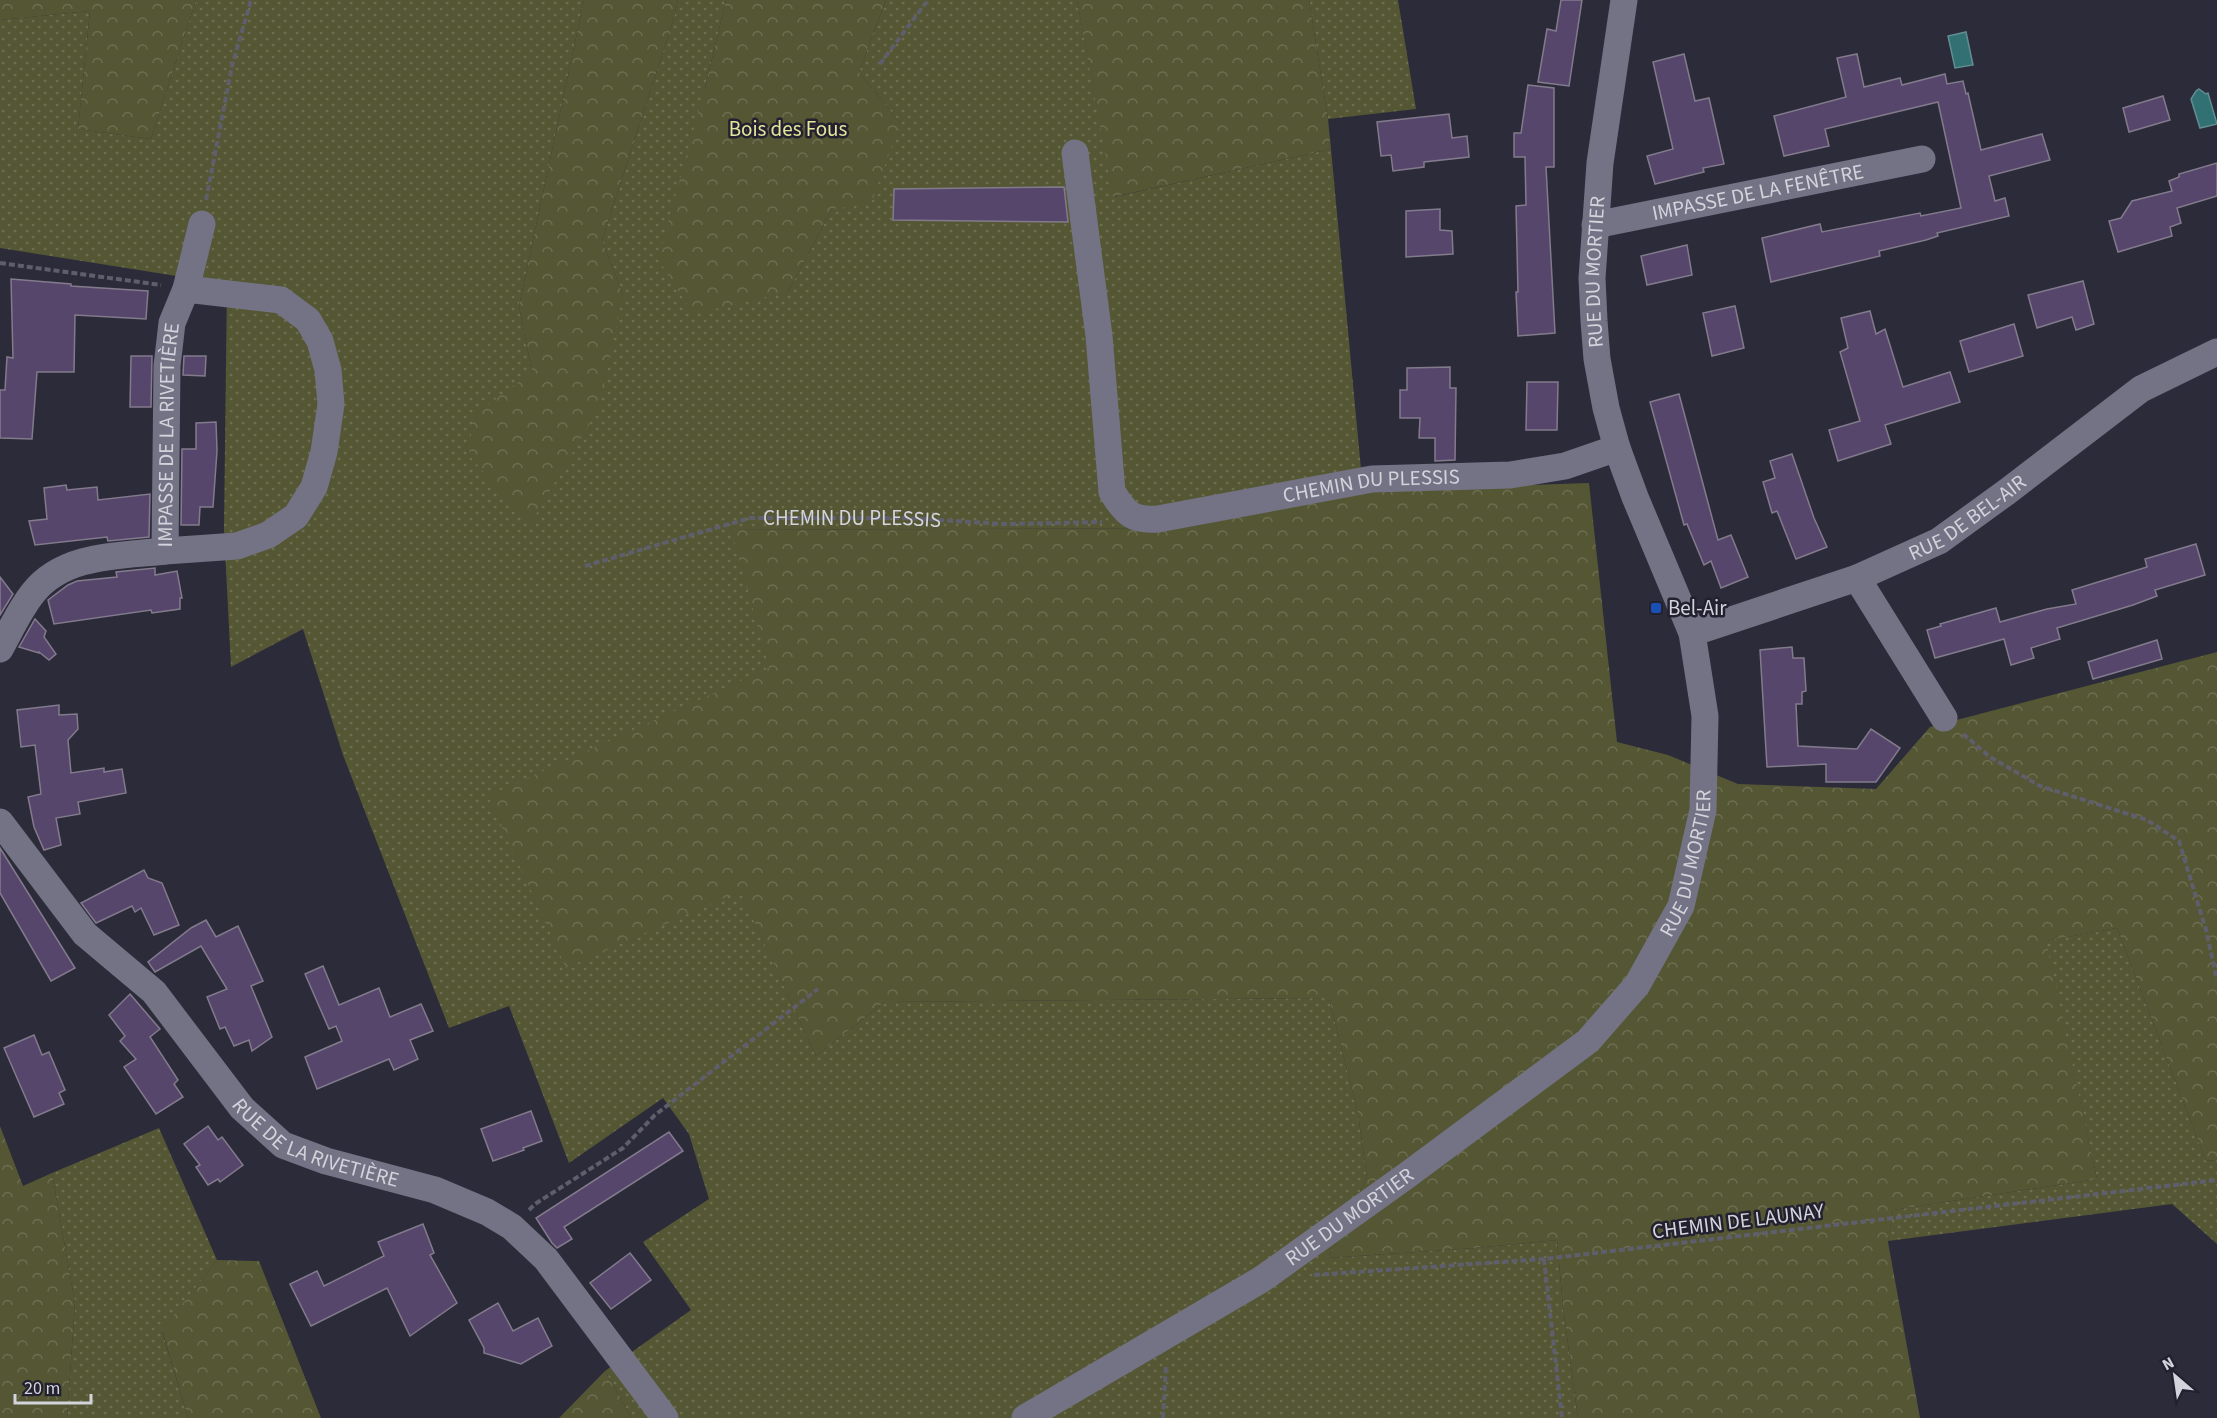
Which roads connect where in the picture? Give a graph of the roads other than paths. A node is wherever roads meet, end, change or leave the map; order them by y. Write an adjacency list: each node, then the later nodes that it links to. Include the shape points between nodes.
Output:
1 (1624, 0): 5 (street, RUE DU MORTIER)
2 (1075, 153): 8 (street, CHEMIN DU PLESSIS, via 1099,336 1112,492 1125,512 1140,521 1372,479 1510,475 1565,466)
3 (1922, 159): 5 (street, IMPASSE DE LA FENÊTRE)
4 (202, 224): 6 (street, IMPASSE DE LA RIVETIÈRE)
5 (1594, 225): 8 (street, RUE DU MORTIER, via 1592,278 1597,359)
6 (186, 289): 9 (street, IMPASSE DE LA RIVETIÈRE, via 172,323 167,366); 9 (street, via 281,300 308,320 320,341 328,370 331,404 314,487 296,516 268,536 237,546)
7 (2217, 352): 10 (street, RUE DE BEL-AIR, via 2141,389 1939,541)
8 (1617, 448): 11 (street, RUE DU MORTIER)
9 (165, 550): 12 (street, IMPASSE DE LA RIVETIÈRE, via 86,560 60,570 33,593)
10 (1857, 578): 11 (street, RUE DE BEL-AIR); 13 (street)
11 (1692, 633): 16 (street, RUE DU MORTIER, via 1705,716 1703,810 1681,906 1636,985 1588,1041 1262,1279)
12 (0, 649)
13 (1944, 718)
14 (0, 822): 15 (street, RUE DE LA RIVETIÈRE, via 85,934 154,992 243,1108 283,1145 326,1161 435,1190 512,1227 546,1259)
15 (665, 1418)
16 (1025, 1418)

